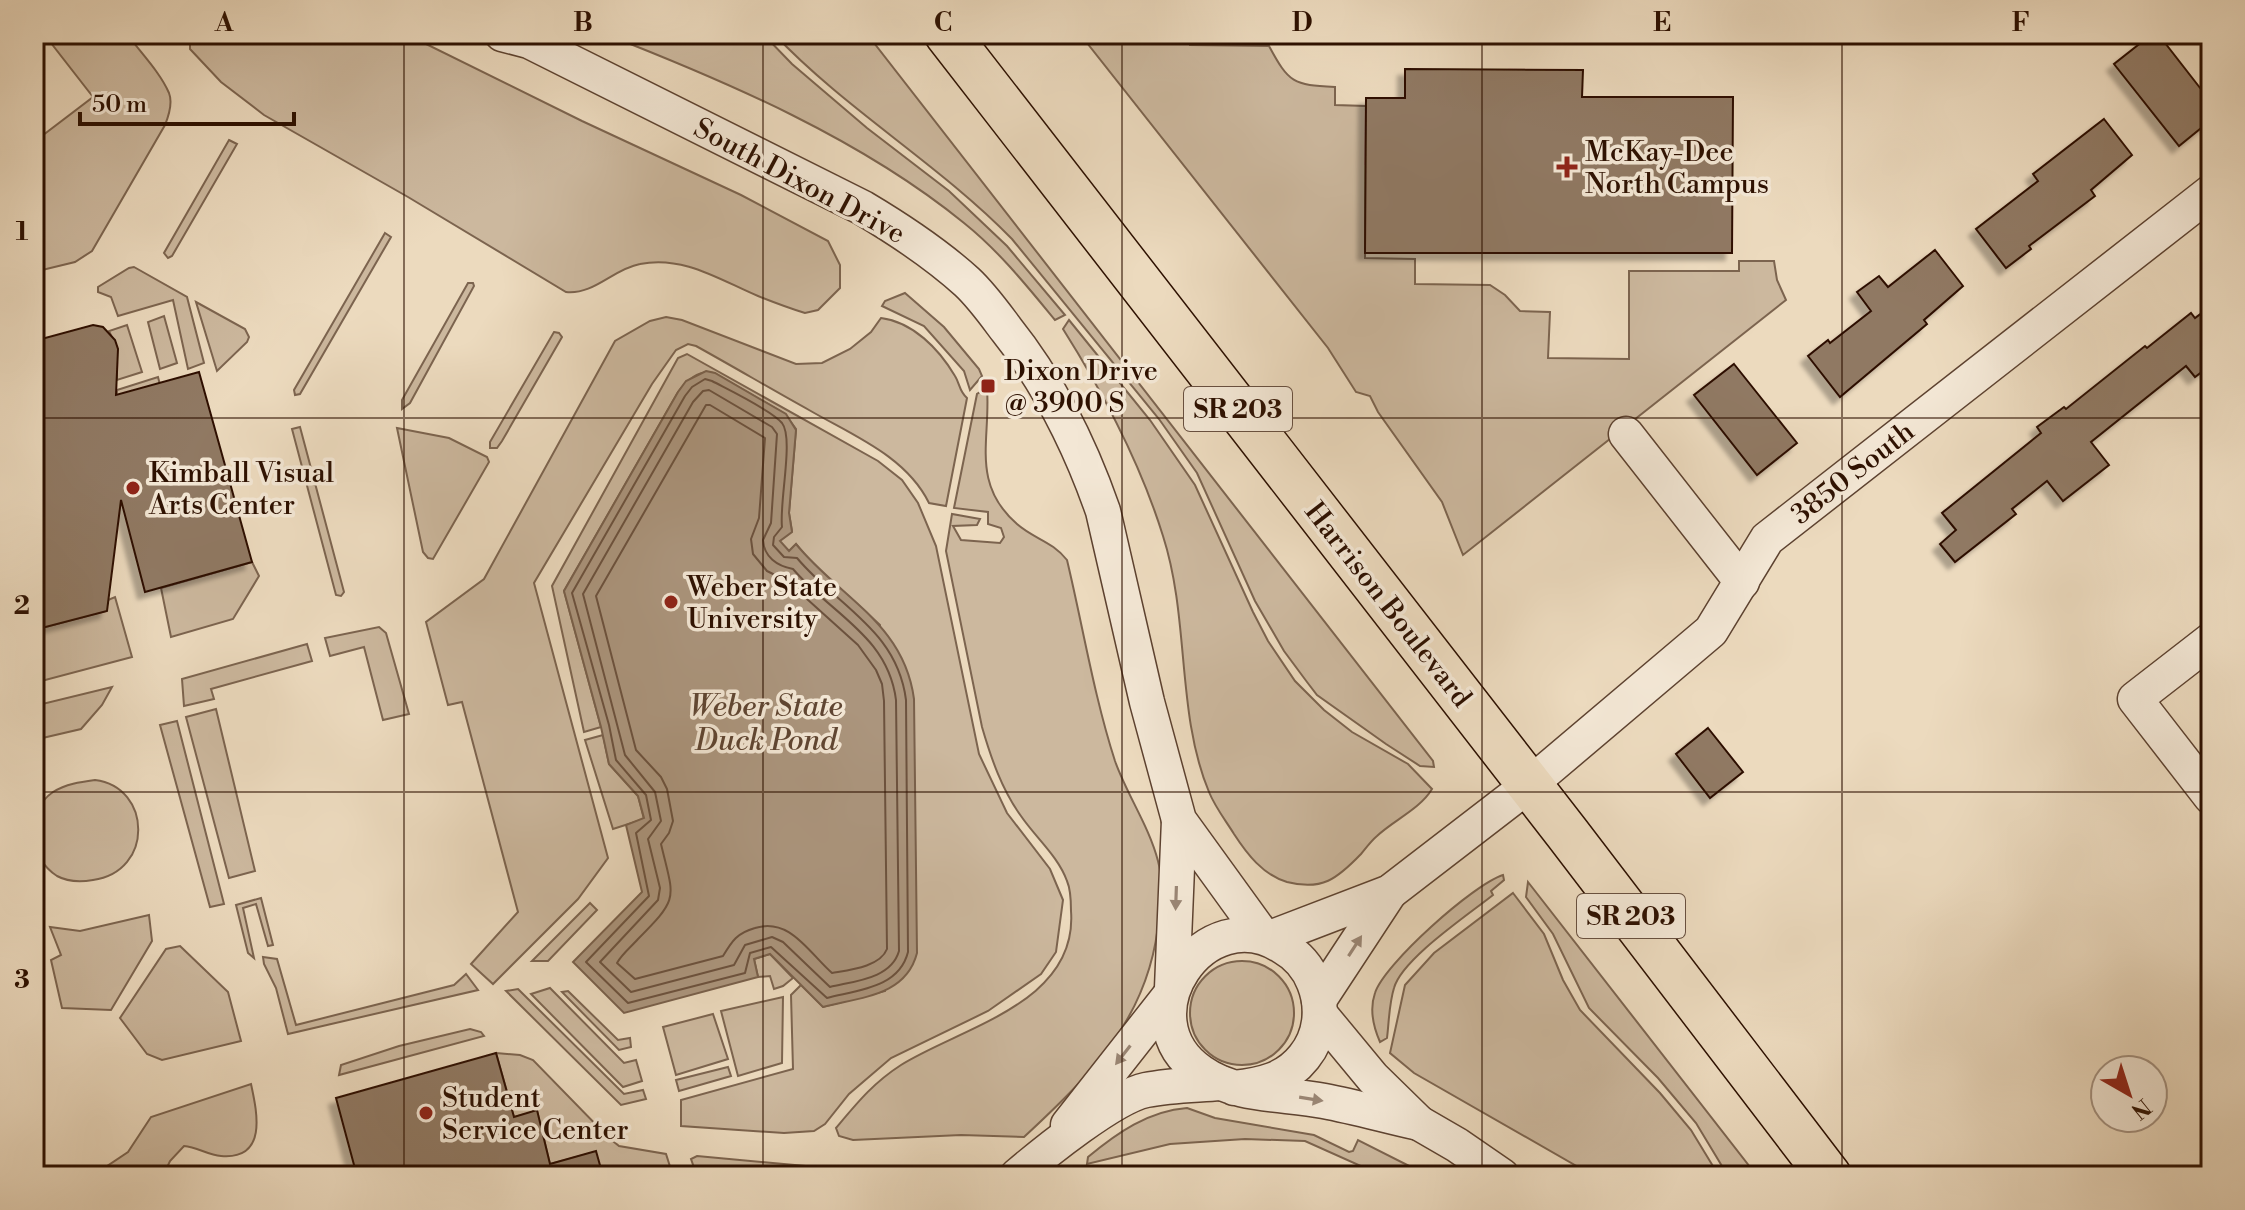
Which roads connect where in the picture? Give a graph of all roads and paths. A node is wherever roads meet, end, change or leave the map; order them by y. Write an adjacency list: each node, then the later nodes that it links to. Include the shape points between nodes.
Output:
1 (947, 34): 7 (main road, Harrison Boulevard / SR 203)
2 (517, 36): 9 (street, South Dixon Drive, via 863,208 940,259 990,308 1042,377 1095,489)
3 (2211, 192): 5 (street, 3850 South, via 1767,539)
4 (1626, 434): 5 (street)
5 (1742, 582): 7 (street, 3850 South, via 1711,631)
6 (2211, 640): 8 (street, via 2135,699)
7 (1529, 785): 10 (street, 3850 South); 19 (main road, Harrison Boulevard / SR 203)
8 (2211, 797)
9 (1179, 820): 11 (street, South Dixon Drive); 12 (street, South Dixon Drive, one-way to 12)
10 (1390, 892): 11 (street); 13 (street, one-way to 10)
11 (1267, 937): 12 (street, via 1227,938 1204,948 1185,965); 13 (street, via 1303,964)
12 (1172, 992): 14 (street, via 1171,1026 1180,1050 1197,1070); 16 (street, one-way to 16)
13 (1320, 1007): 14 (street, via 1313,1042 1290,1071 1265,1083); 15 (street, via 1373,1078)
14 (1227, 1085): 15 (street, one-way to 15); 16 (street, via 1143,1090)
15 (1419, 1123): 18 (street)
16 (1049, 1150): 17 (street)
17 (1017, 1176)
18 (1502, 1176)
19 (1829, 1176)

